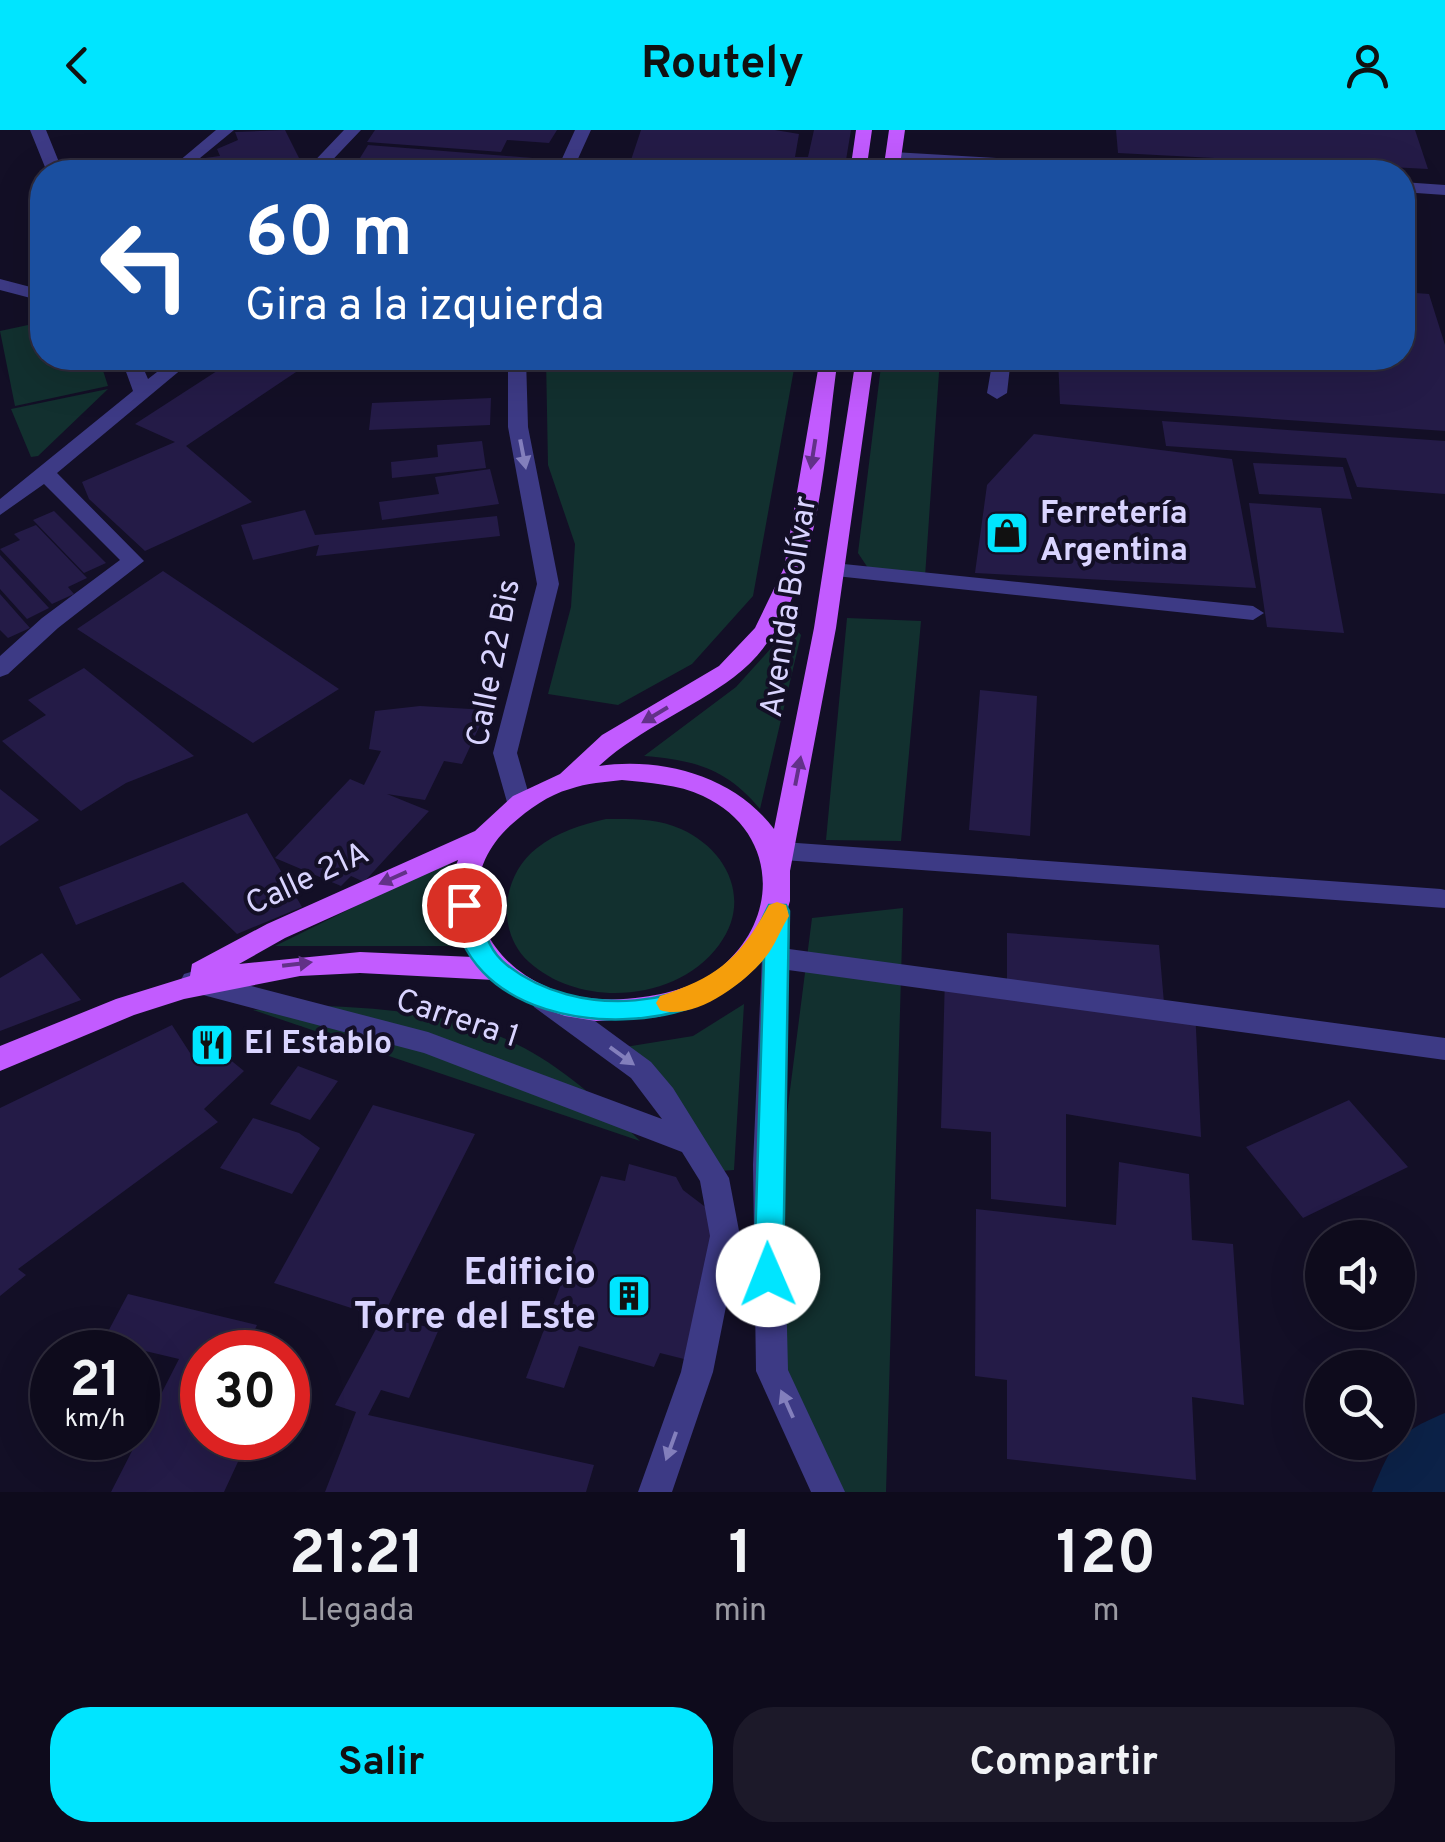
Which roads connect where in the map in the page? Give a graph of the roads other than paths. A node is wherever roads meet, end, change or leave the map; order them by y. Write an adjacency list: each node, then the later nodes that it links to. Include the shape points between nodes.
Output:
1 (38, 130): 7 (street)
2 (226, 130): 8 (street)
3 (353, 130): 9 (street)
4 (582, 130): 10 (street)
5 (864, 130): 11 (main road)
6 (897, 130): 12 (main road)
7 (51, 160)
8 (189, 160)
9 (324, 160)
10 (569, 160)
11 (860, 160)
12 (893, 160)
13 (1415, 188): 14 (street)
14 (1445, 190)
15 (0, 284): 16 (street)
16 (30, 293)
17 (135, 370): 23 (street)
18 (170, 370): 23 (street)
19 (517, 370): 31 (street, Calle 22 Bis, one-way to 31, via 518,427 548,584 505,753)
20 (826, 370): 30 (main road, Avenida Bolívar, one-way to 30, via 795,568 765,632 728,671 611,741)
21 (863, 370): 27 (main road, Avenida Bolívar)
22 (1000, 370): 24 (street)
23 (143, 391): 25 (street)
24 (997, 394)
25 (44, 472): 26 (street); 29 (street, via 133,561)
26 (0, 510)
27 (834, 570): 28 (street); 33 (main road, Avenida Bolívar, one-way to 27)
28 (1253, 613)
29 (0, 669)
30 (568, 780): 31 (main road); 33 (main road, via 622,771 676,777 724,796 760,827)
31 (519, 802): 32 (main road)
32 (482, 838): 37 (main road, via 462,882 467,928); 38 (main road, Calle 21A, one-way to 38, via 276,931)
33 (781, 859): 34 (street); 35 (main road)
34 (1442, 899)
35 (777, 911): 36 (street); 39 (main road, via 760,946 730,976 690,998 641,1010 591,1010)
36 (776, 958): 40 (street); 44 (street, one-way to 36, via 772,1371 768,1184)
37 (496, 970): 38 (main road, Calle 21A, one-way to 37, via 256,969 377,960); 39 (main road)
38 (180, 987): 41 (main road, Calle 21A); 42 (street, Carrera 1, via 428,1043)
39 (544, 999): 42 (street, one-way to 42, via 641,1070)
40 (1445, 1049)
41 (0, 1060)
42 (691, 1142): 43 (street, one-way to 43, via 714,1178 725,1236 697,1372)
43 (655, 1492)
44 (828, 1492)

